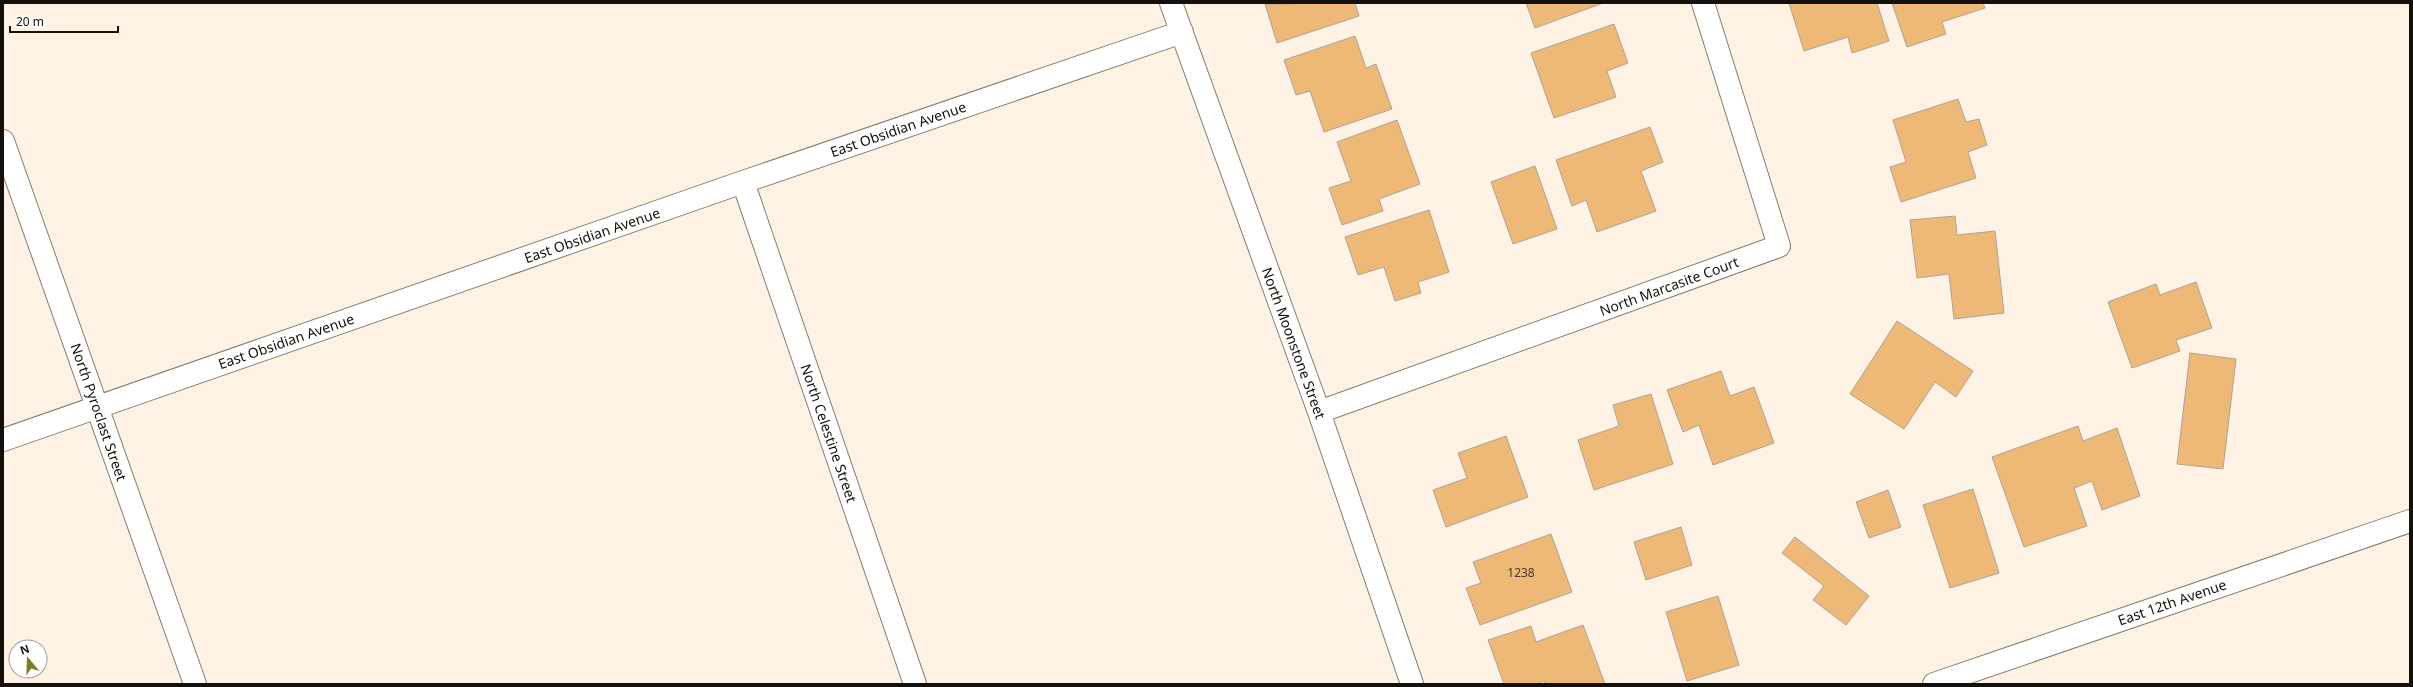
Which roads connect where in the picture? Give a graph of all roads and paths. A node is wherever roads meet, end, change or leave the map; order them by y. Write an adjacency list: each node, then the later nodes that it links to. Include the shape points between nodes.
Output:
1 (1171, 3): 3 (street, North Moonstone Street)
2 (1703, 3): 7 (street, North Marcasite Court, via 1779,246)
3 (1182, 32): 5 (street, East Obsidian Avenue); 7 (street, North Moonstone Street)
4 (3, 141): 6 (street, North Pyroclast Street)
5 (743, 182): 6 (street, East Obsidian Avenue); 11 (street, North Celestine Street)
6 (97, 407): 8 (street, East Obsidian Avenue); 10 (street, North Pyroclast Street)
7 (1319, 412): 12 (street, North Moonstone Street)
8 (3, 440)
9 (2410, 521): 13 (street, East 12th Avenue)
10 (195, 684)
11 (915, 684)
12 (1412, 684)
13 (1934, 684)

